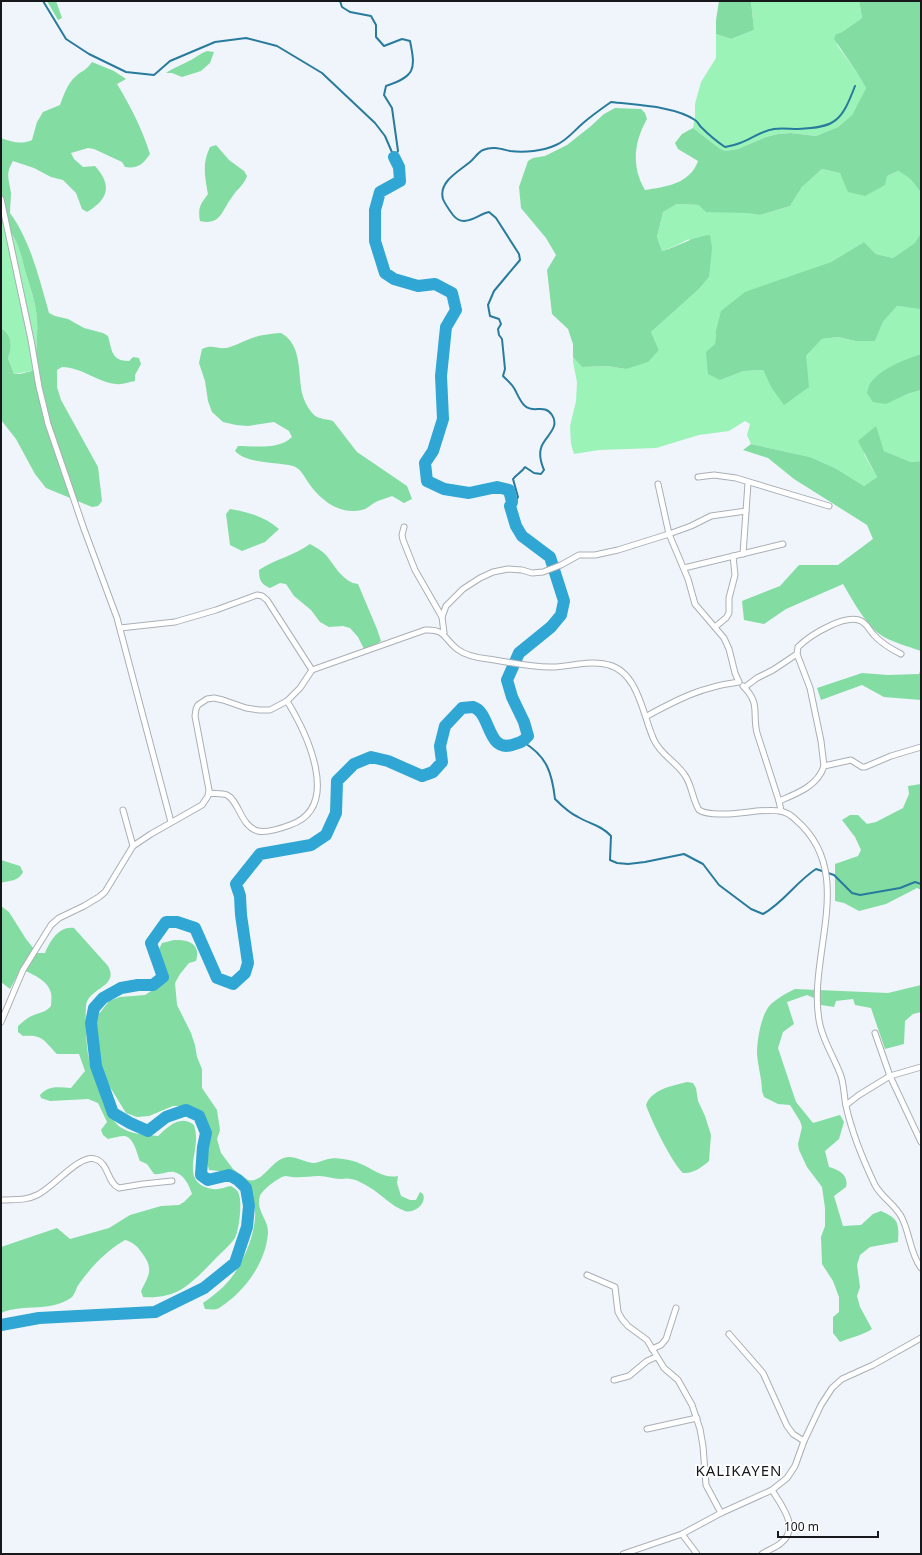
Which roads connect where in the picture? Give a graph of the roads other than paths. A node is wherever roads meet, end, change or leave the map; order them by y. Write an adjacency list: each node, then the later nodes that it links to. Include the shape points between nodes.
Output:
1 (1, 200): 15 (street, via 48,424)
2 (698, 477): 3 (street, via 714,475 736,478)
3 (748, 483): 5 (street); 6 (street)
4 (658, 484): 8 (street)
5 (829, 506)
6 (746, 511): 8 (street, via 711,516); 10 (street)
7 (404, 527): 13 (street, via 403,540 415,570)
8 (669, 534): 12 (street); 13 (street, via 618,550 579,556 543,572 508,569 493,572 480,578 452,599)
9 (783, 544): 10 (street)
10 (744, 554): 11 (street)
11 (733, 556): 12 (street); 14 (street, via 735,575 729,598 729,613)
12 (684, 568): 14 (street, via 695,604)
13 (442, 617): 16 (street)
14 (715, 627): 20 (street, via 729,649)
15 (120, 628): 19 (street, via 175,622 257,595 262,596); 30 (street)
16 (444, 634): 19 (street, via 425,630); 23 (street, via 460,651 481,658 535,666 595,663 609,665 619,670 633,686)
17 (797, 654): 18 (street, via 798,647 813,635 827,627 853,619 864,622 880,641); 21 (street); 25 (street, via 810,688)
18 (901, 654)
19 (312, 670): 22 (street)
20 (739, 682): 21 (street); 23 (street, via 689,694)
21 (745, 687): 27 (street, via 756,706 755,725)
22 (287, 701): 26 (street, via 270,710 246,708 214,698 198,705 195,716); 26 (street, via 304,733 319,784 308,814 297,823 288,826 264,832 256,831 229,797)
23 (647, 716): 29 (street, via 654,741 685,775 699,810 708,814)
24 (921, 747): 25 (street, via 891,756 865,768 851,760)
25 (824, 766): 27 (street, via 822,774 809,786)
26 (209, 793): 30 (street, via 202,805)
27 (778, 801): 29 (street)
28 (123, 810): 31 (street)
29 (781, 811): 36 (street, via 796,819 820,853 824,864 827,896 819,980 819,1016 823,1035 840,1075)
30 (171, 822): 31 (street)
31 (133, 846): 32 (street, via 99,898 59,918 51,925 23,970)
32 (1, 1022)
33 (875, 1033): 35 (street)
34 (921, 1067): 35 (street)
35 (890, 1076): 36 (street); 37 (street)
36 (846, 1105): 40 (street, via 855,1136 875,1185 900,1213 915,1260)
37 (921, 1142)
38 (172, 1181): 39 (street, via 119,1188 113,1183 100,1161 89,1158 76,1164 46,1191 36,1196)
39 (1, 1200)
40 (921, 1268)
41 (587, 1275): 45 (street, via 615,1286 618,1312 622,1319 643,1336)
42 (676, 1308): 45 (street, via 666,1339)
43 (729, 1334): 50 (street, via 763,1373 787,1426 793,1434)
44 (921, 1338): 50 (street, via 842,1379 826,1395)
45 (652, 1350): 46 (street)
46 (656, 1357): 47 (street, via 629,1376); 48 (street, via 678,1380)
47 (614, 1380)
48 (697, 1418): 49 (street); 52 (street, via 703,1446 706,1485)
49 (647, 1429)
50 (804, 1441): 51 (street, via 792,1472)
51 (772, 1490): 52 (street); 56 (street, via 789,1522 790,1530 782,1542)
52 (721, 1513): 53 (street)
53 (682, 1534): 54 (street); 55 (street)
54 (623, 1554)
55 (697, 1554)
56 (762, 1554)

